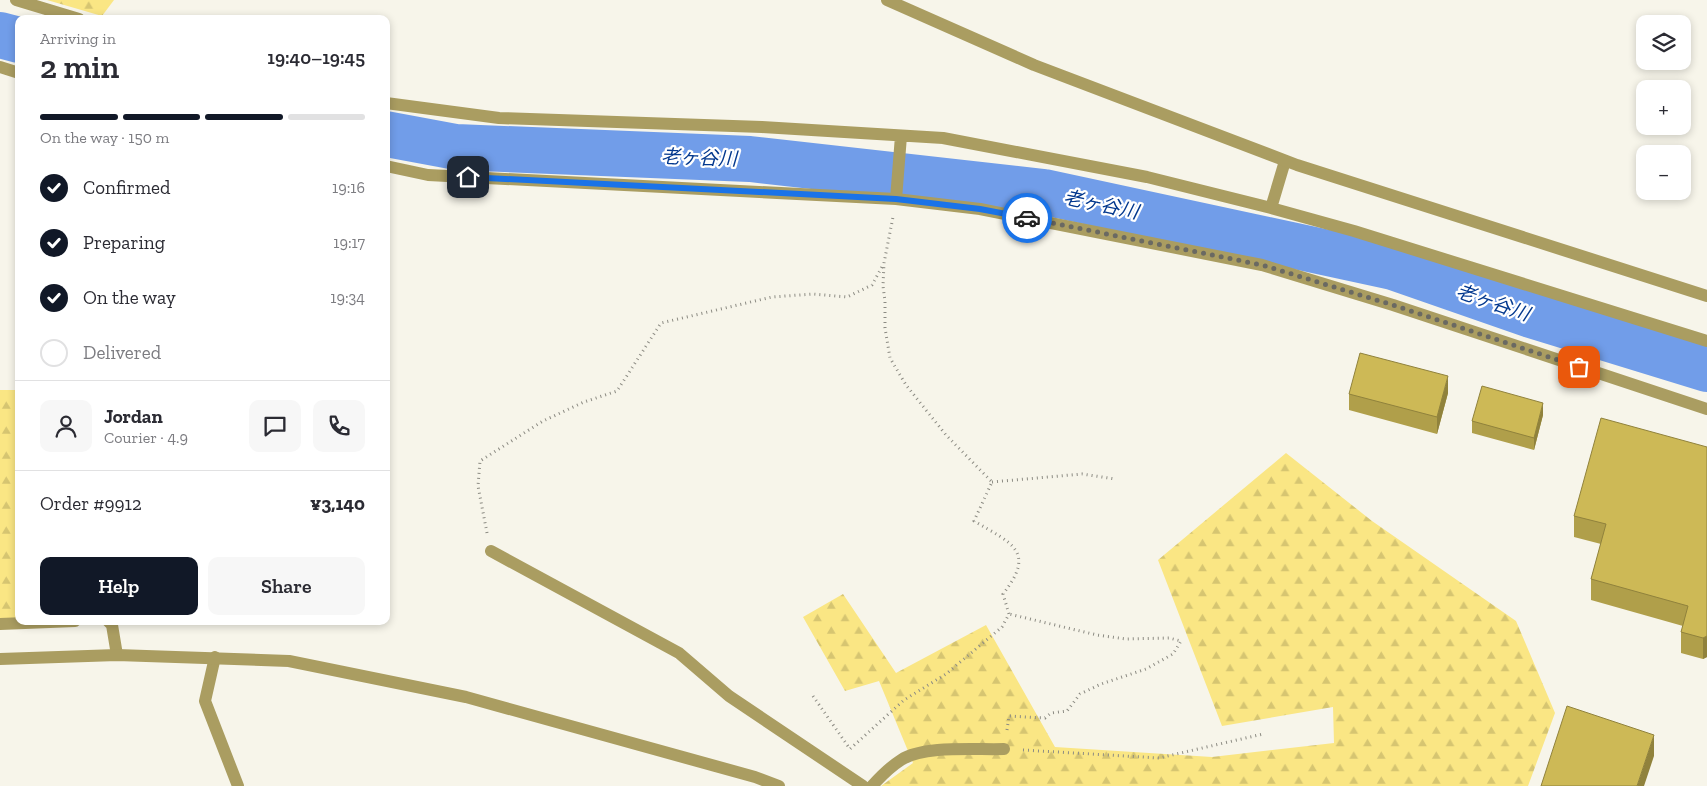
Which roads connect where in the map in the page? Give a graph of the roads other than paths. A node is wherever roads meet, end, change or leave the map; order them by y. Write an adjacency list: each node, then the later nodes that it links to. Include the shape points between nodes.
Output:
1 (16, 0): 3 (street)
2 (888, 0): 8 (street, via 1034,65)
3 (66, 15)
4 (0, 67): 5 (street)
5 (15, 72)
6 (390, 104): 7 (street, via 499,118 762,127)
7 (900, 136): 10 (street); 11 (street, via 944,138 1147,177)
8 (1285, 161): 11 (street); 12 (street)
9 (390, 167): 10 (street, via 428,175)
10 (896, 199): 14 (street, via 980,209 1262,265)
11 (1271, 208): 13 (street)
12 (1707, 296)
13 (1707, 341)
14 (1707, 409)
15 (491, 551): 25 (street, via 679,652 729,696)
16 (15, 623): 17 (street)
17 (0, 624)
18 (112, 625): 19 (street)
19 (116, 655): 20 (street); 21 (street)
20 (215, 657): 23 (street, via 205,701); 24 (street, via 289,661 466,697)
21 (0, 658)
22 (1004, 749): 26 (street, via 928,751 903,759)
23 (238, 786)
24 (779, 786)
25 (863, 786)
26 (872, 786)

